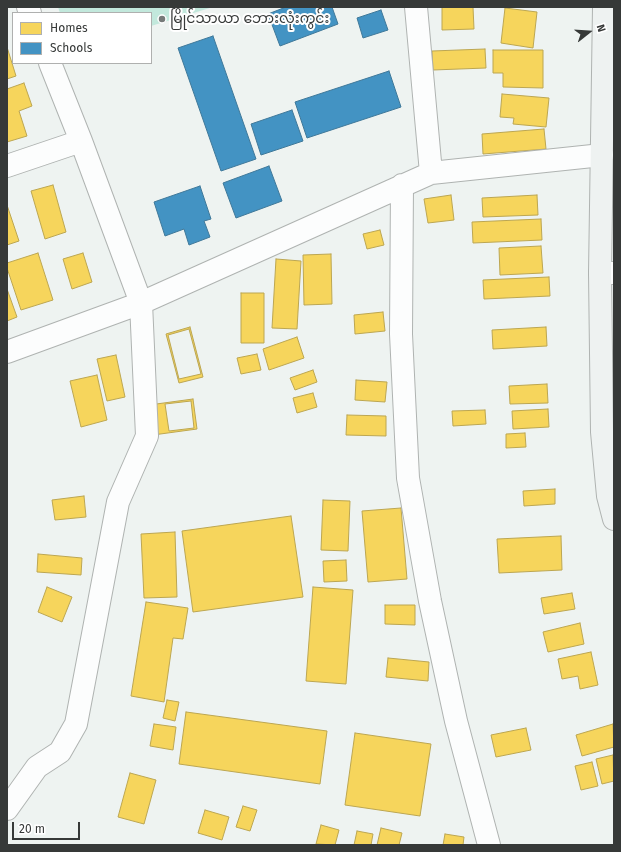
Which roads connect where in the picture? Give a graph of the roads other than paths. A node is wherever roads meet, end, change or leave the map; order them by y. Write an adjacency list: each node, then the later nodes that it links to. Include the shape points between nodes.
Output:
1 (416, 7): 7 (street)
2 (604, 7): 5 (main road)
3 (50, 64): 4 (street)
4 (81, 141): 6 (street); 10 (street)
5 (602, 155): 7 (street); 9 (main road)
6 (7, 166)
7 (431, 172): 8 (street)
8 (402, 186): 10 (street); 14 (street, via 401,334 408,478 431,609 456,721)
9 (607, 273): 12 (main road, via 602,432 608,496)
10 (141, 302): 11 (street); 13 (street, via 147,436 118,502 76,724 60,752 37,767)
11 (7, 352)
12 (614, 519)
13 (7, 810)
14 (489, 845)

